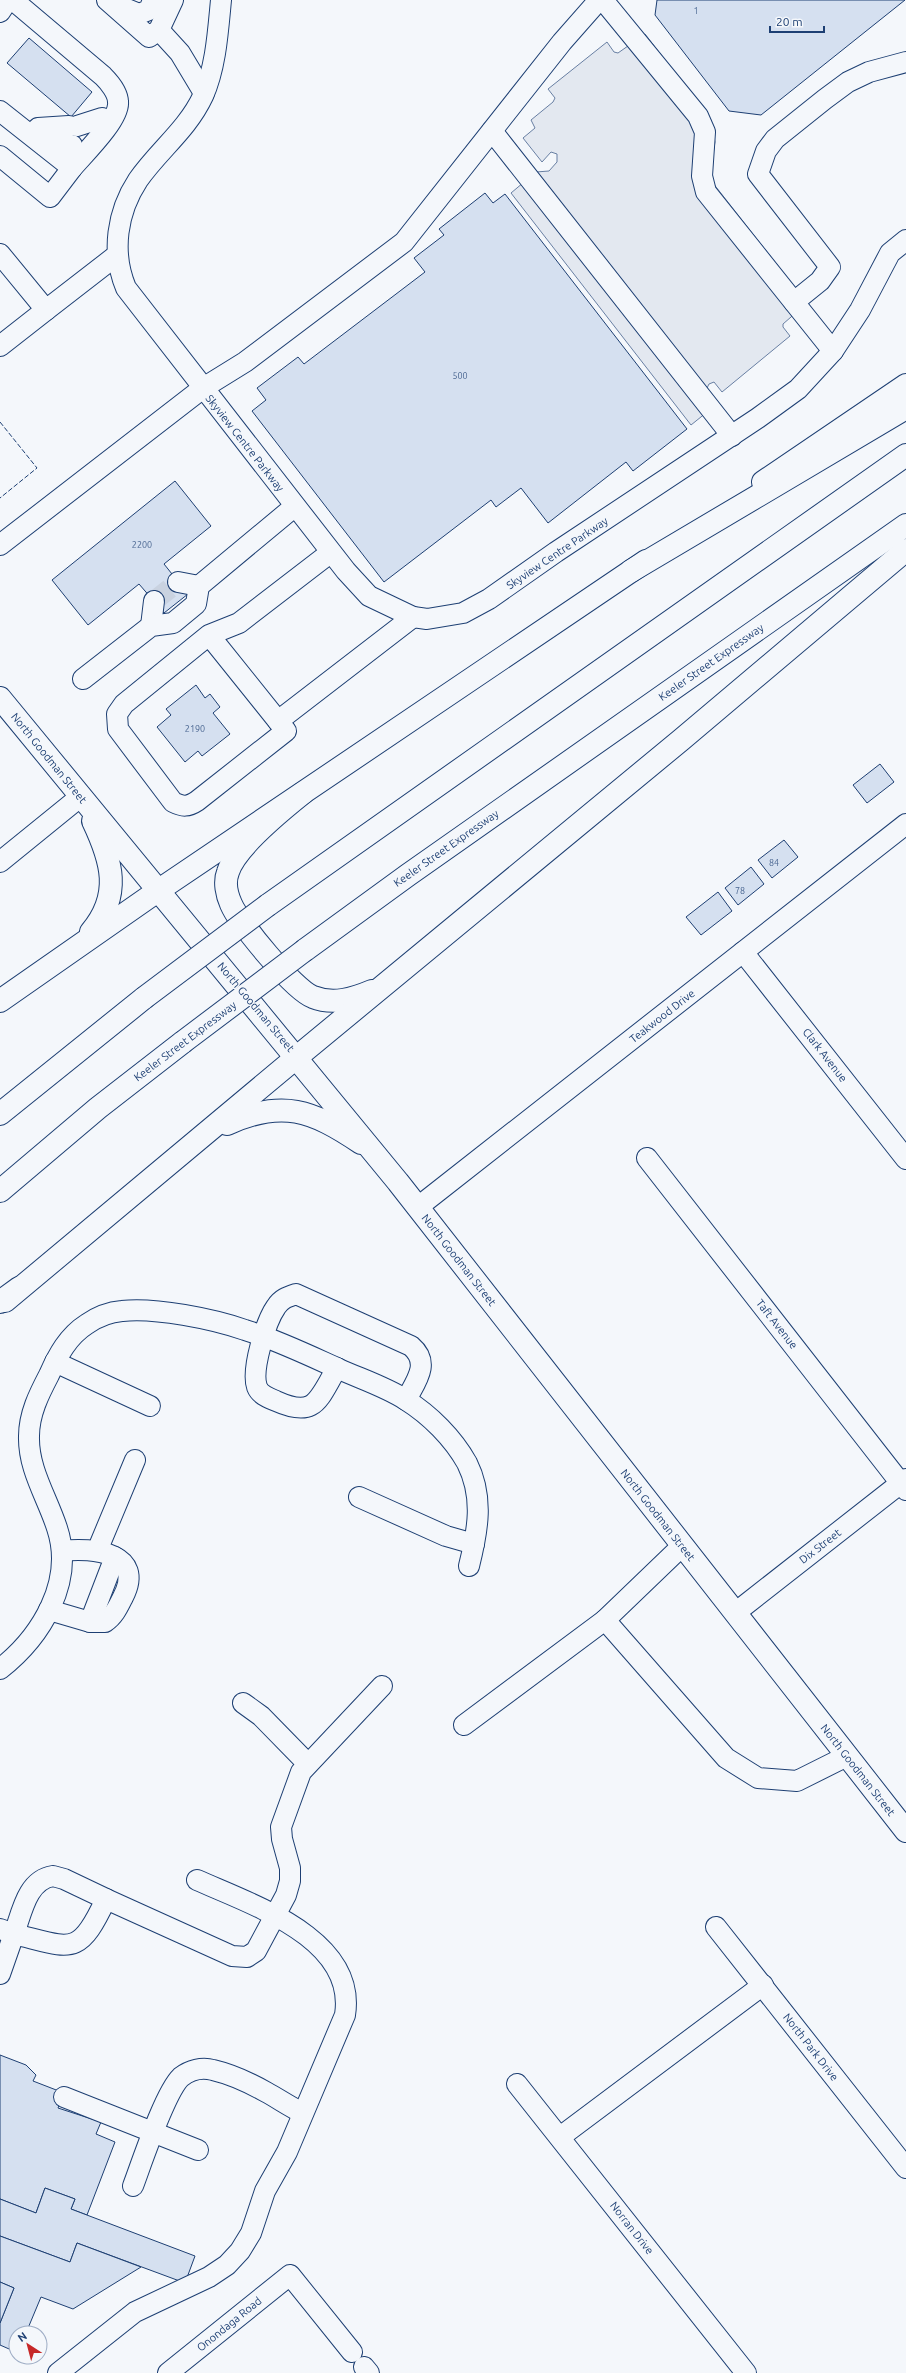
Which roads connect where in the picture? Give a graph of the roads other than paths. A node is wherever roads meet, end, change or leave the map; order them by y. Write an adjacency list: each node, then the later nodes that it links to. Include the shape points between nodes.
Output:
1 (8, 0): 9 (street)
2 (14, 0): 10 (street)
3 (153, 0): 8 (street, via 149,10 139,14)
4 (174, 0): 11 (street)
5 (221, 0): 13 (street, Skyview Centre Parkway, via 217,37)
6 (599, 0): 15 (street, via 562,42)
7 (603, 0): 21 (street, via 698,116 705,132 702,176 706,192)
8 (109, 1): 11 (street, via 149,37)
9 (0, 12)
10 (44, 24): 14 (street, via 43,38 48,45 96,86 104,96 106,107 102,118 90,135 74,135 60,145 26,120); 17 (street, via 103,76 110,84 118,103 115,117)
11 (159, 30): 13 (street, via 180,53)
12 (906, 62): 21 (street, via 869,72 848,82 786,129 766,151 758,174 830,267 820,281)
13 (204, 93): 20 (street, Skyview Centre Parkway, via 188,123 138,181 125,206 118,229)
14 (3, 113): 17 (street)
15 (492, 131): 26 (street, via 404,242 245,362); 28 (street)
16 (0, 156): 17 (street, via 50,196)
17 (72, 168)
18 (906, 240): 24 (street, Skyview Centre Parkway, via 890,253 860,310)
19 (0, 254): 22 (street)
20 (118, 255): 22 (street); 26 (street, Skyview Centre Parkway, via 119,271 126,288)
21 (794, 302): 24 (street)
22 (46, 310): 23 (street)
23 (0, 346)
24 (833, 351): 28 (street, Skyview Centre Parkway, via 798,389)
25 (906, 385): 35 (main road)
26 (203, 388): 30 (street, Skyview Centre Parkway); 32 (street, Skyview Centre Parkway)
27 (906, 408): 35 (main road)
28 (732, 436): 39 (street, Skyview Centre Parkway, via 489,599 463,613 427,619)
29 (906, 455): 55 (main road, bridge, via 268,905 144,998)
30 (294, 507): 34 (street, Skyview Centre Parkway); 37 (street)
31 (906, 525): 60 (main road, Keeler Street Expressway, bridge, via 414,870 305,950 98,1108)
32 (0, 545)
33 (906, 550): 52 (main road)
34 (330, 553): 39 (street, Skyview Centre Parkway, via 369,596); 41 (street, via 239,623)
35 (631, 571): 45 (main road)
36 (178, 582): 37 (street)
37 (199, 586): 40 (street, via 196,604 173,623)
38 (154, 601): 40 (street)
39 (412, 617): 44 (street)
40 (152, 626): 42 (street)
41 (209, 635): 44 (street); 44 (street, via 124,704 117,714 118,728 173,802 189,806 197,801 286,731)
42 (84, 679)
43 (0, 698): 46 (main road, North Goodman Street)
44 (278, 721)
45 (303, 793): 49 (main road); 52 (main road, via 268,823 234,860 228,871 226,883 232,906 290,980 312,997 333,1001 348,999 374,990)
46 (80, 796): 48 (street); 49 (main road, North Goodman Street); 50 (main road, via 105,850 112,890 101,918)
47 (905, 826): 51 (street, Teakwood Drive)
48 (0, 862)
49 (158, 890): 50 (main road); 54 (main road, North Goodman Street)
50 (74, 949): 53 (main road)
51 (743, 952): 59 (street, Clark Avenue); 61 (street, Teakwood Drive)
52 (393, 978): 54 (main road)
53 (0, 1001)
54 (297, 1057): 56 (main road); 57 (main road, North Goodman Street)
55 (0, 1114)
56 (201, 1137): 57 (main road, via 235,1120 261,1111 288,1110 335,1128); 62 (main road)
57 (376, 1154): 61 (main road, North Goodman Street)
58 (647, 1158): 69 (street, Taft Avenue)
59 (906, 1159)
60 (0, 1190)
61 (418, 1207): 72 (main road, North Goodman Street)
62 (0, 1303)
63 (264, 1337): 64 (street, via 239,1328 198,1319 124,1310 101,1316 79,1329); 65 (street); 65 (street, via 255,1375 257,1387 264,1395 293,1408 306,1409 316,1401); 66 (street, via 275,1307 284,1298 296,1294 411,1346 420,1354 422,1365)
64 (55, 1362): 67 (street); 73 (street, via 34,1408 29,1442 34,1470 58,1530)
65 (337, 1368): 66 (street)
66 (406, 1400): 71 (street, via 445,1433 467,1464 476,1487 479,1505)
67 (150, 1406)
68 (136, 1460): 74 (street)
69 (904, 1484): 77 (street, Dix Street)
70 (359, 1497): 71 (street, via 446,1536)
71 (474, 1544): 75 (street)
72 (682, 1546): 77 (main road, North Goodman Street); 78 (street)
73 (62, 1551): 74 (street, via 82,1549); 76 (street, via 58,1581)
74 (106, 1554): 76 (street, via 123,1562 129,1572 127,1589 109,1619 100,1623 90,1622)
75 (470, 1566)
76 (49, 1610): 79 (street, via 31,1640)
77 (735, 1613): 83 (main road, North Goodman Street)
78 (605, 1620): 82 (street); 83 (street, via 726,1758 758,1778 797,1781)
79 (0, 1669)
80 (382, 1686): 84 (street)
81 (243, 1703): 84 (street, via 261,1716)
82 (464, 1725)
83 (847, 1756): 85 (main road, North Goodman Street)
84 (307, 1763): 88 (street, via 298,1776 281,1827 290,1868 290,1882)
85 (906, 1831)
86 (197, 1880): 88 (street, via 251,1904)
87 (106, 1899): 88 (street, via 237,1958 247,1957 256,1951); 90 (street, via 89,1933 74,1943 57,1944); 90 (street, via 59,1877 43,1879 32,1889)
88 (275, 1918): 95 (street, via 309,1937 325,1950 338,1968 346,1990 346,2015)
89 (716, 1926): 92 (street, North Park Drive)
90 (7, 1932): 91 (street)
91 (0, 1974)
92 (763, 1986): 97 (street); 99 (street, North Park Drive)
93 (517, 2084): 97 (street, Norran Drive)
94 (64, 2097): 96 (street)
95 (303, 2113): 96 (street, via 264,2091 218,2071 200,2068 187,2073 178,2082 170,2094); 102 (street, via 282,2161 265,2191 251,2233 234,2259 201,2282 135,2312)
96 (154, 2133): 98 (street); 100 (street)
97 (560, 2137): 104 (street, Norran Drive)
98 (198, 2150)
99 (906, 2168)
100 (133, 2186)
101 (362, 2364): 103 (street, Onondaga Road, via 290,2275)
102 (58, 2373)
103 (168, 2373)
104 (746, 2373)

